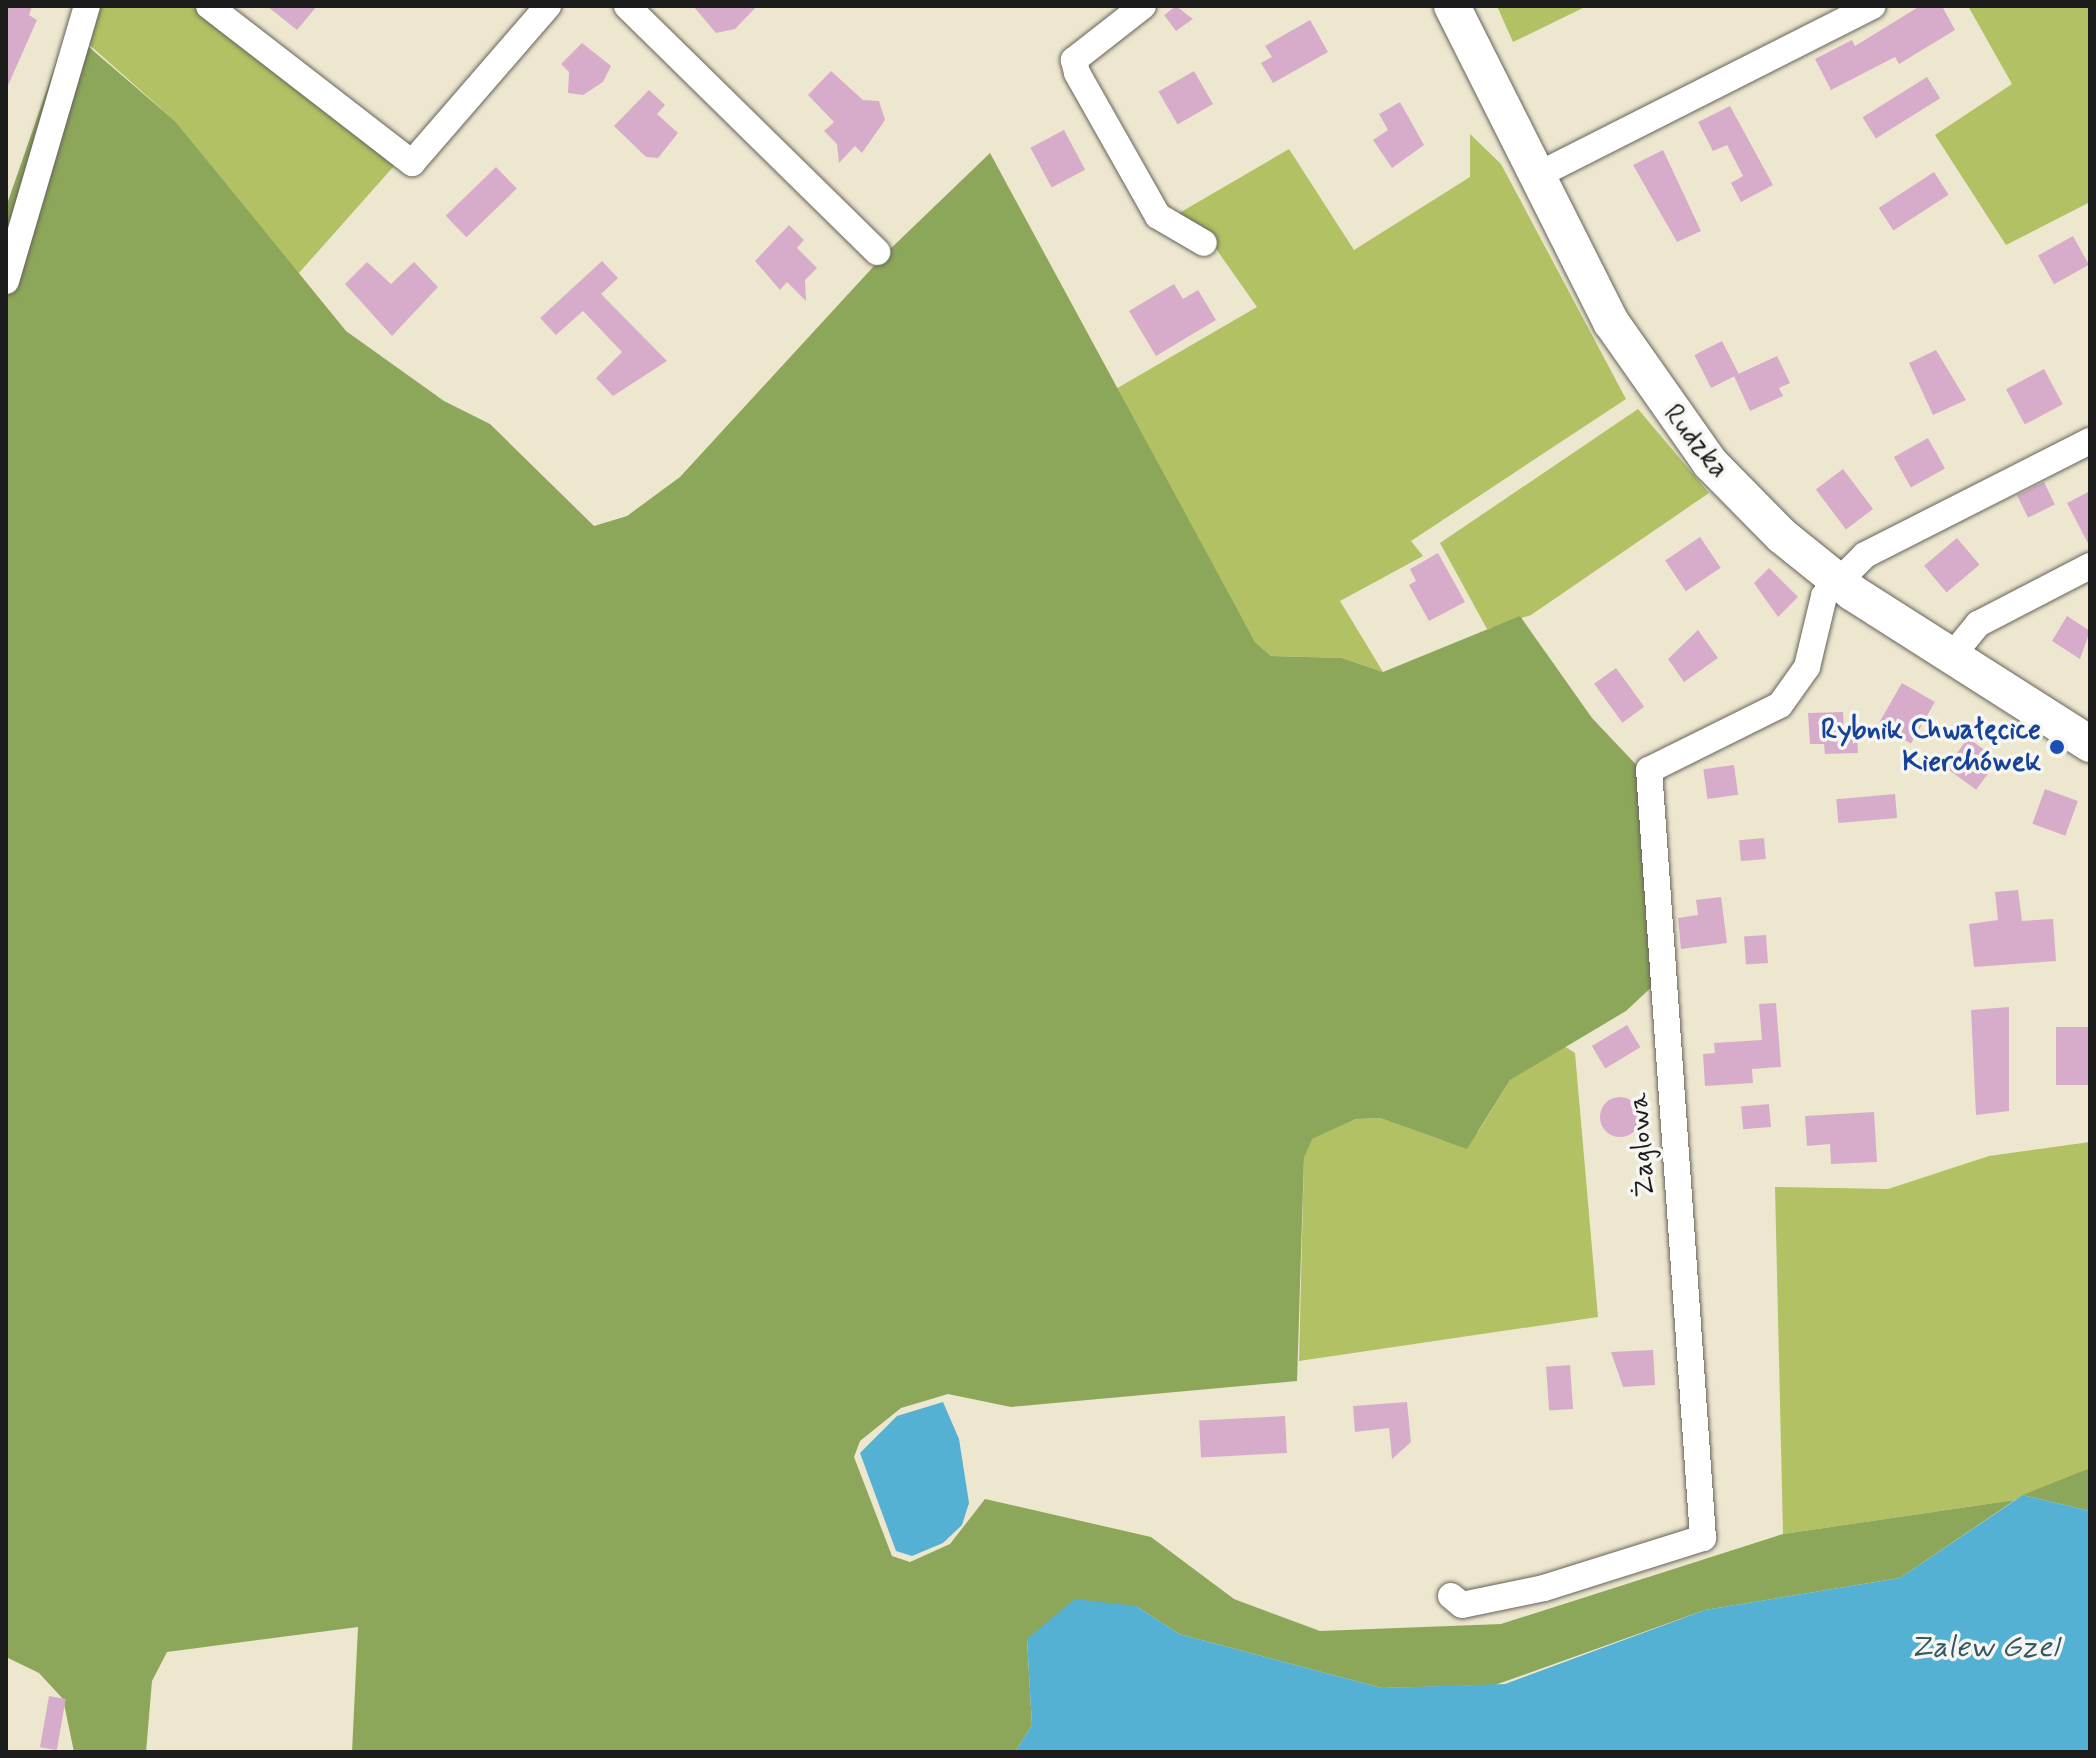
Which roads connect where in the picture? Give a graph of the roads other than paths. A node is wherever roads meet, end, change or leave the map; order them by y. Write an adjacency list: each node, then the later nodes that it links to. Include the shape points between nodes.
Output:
1 (87, 6): 11 (street)
2 (209, 6): 3 (street, via 412,163)
3 (548, 6)
4 (627, 6): 10 (street)
5 (1143, 6): 9 (street, via 1074,60 1077,73 1158,216)
6 (1452, 6): 8 (main road, Rudzka)
7 (1872, 6): 8 (street)
8 (1536, 176): 14 (main road, Rudzka, via 1611,322 1669,412 1743,498)
9 (1204, 243)
10 (877, 252)
11 (6, 281)
12 (2090, 441): 14 (street, via 1865,555)
13 (2090, 566): 15 (street, via 1978,624)
14 (1835, 580): 15 (main road, Rudzka); 17 (street, Żaglowa, via 1796,688 1738,729 1649,770 1703,1538 1544,1588 1462,1605)
15 (1951, 657): 16 (main road, Rudzka)
16 (2090, 744)
17 (1451, 1596)

